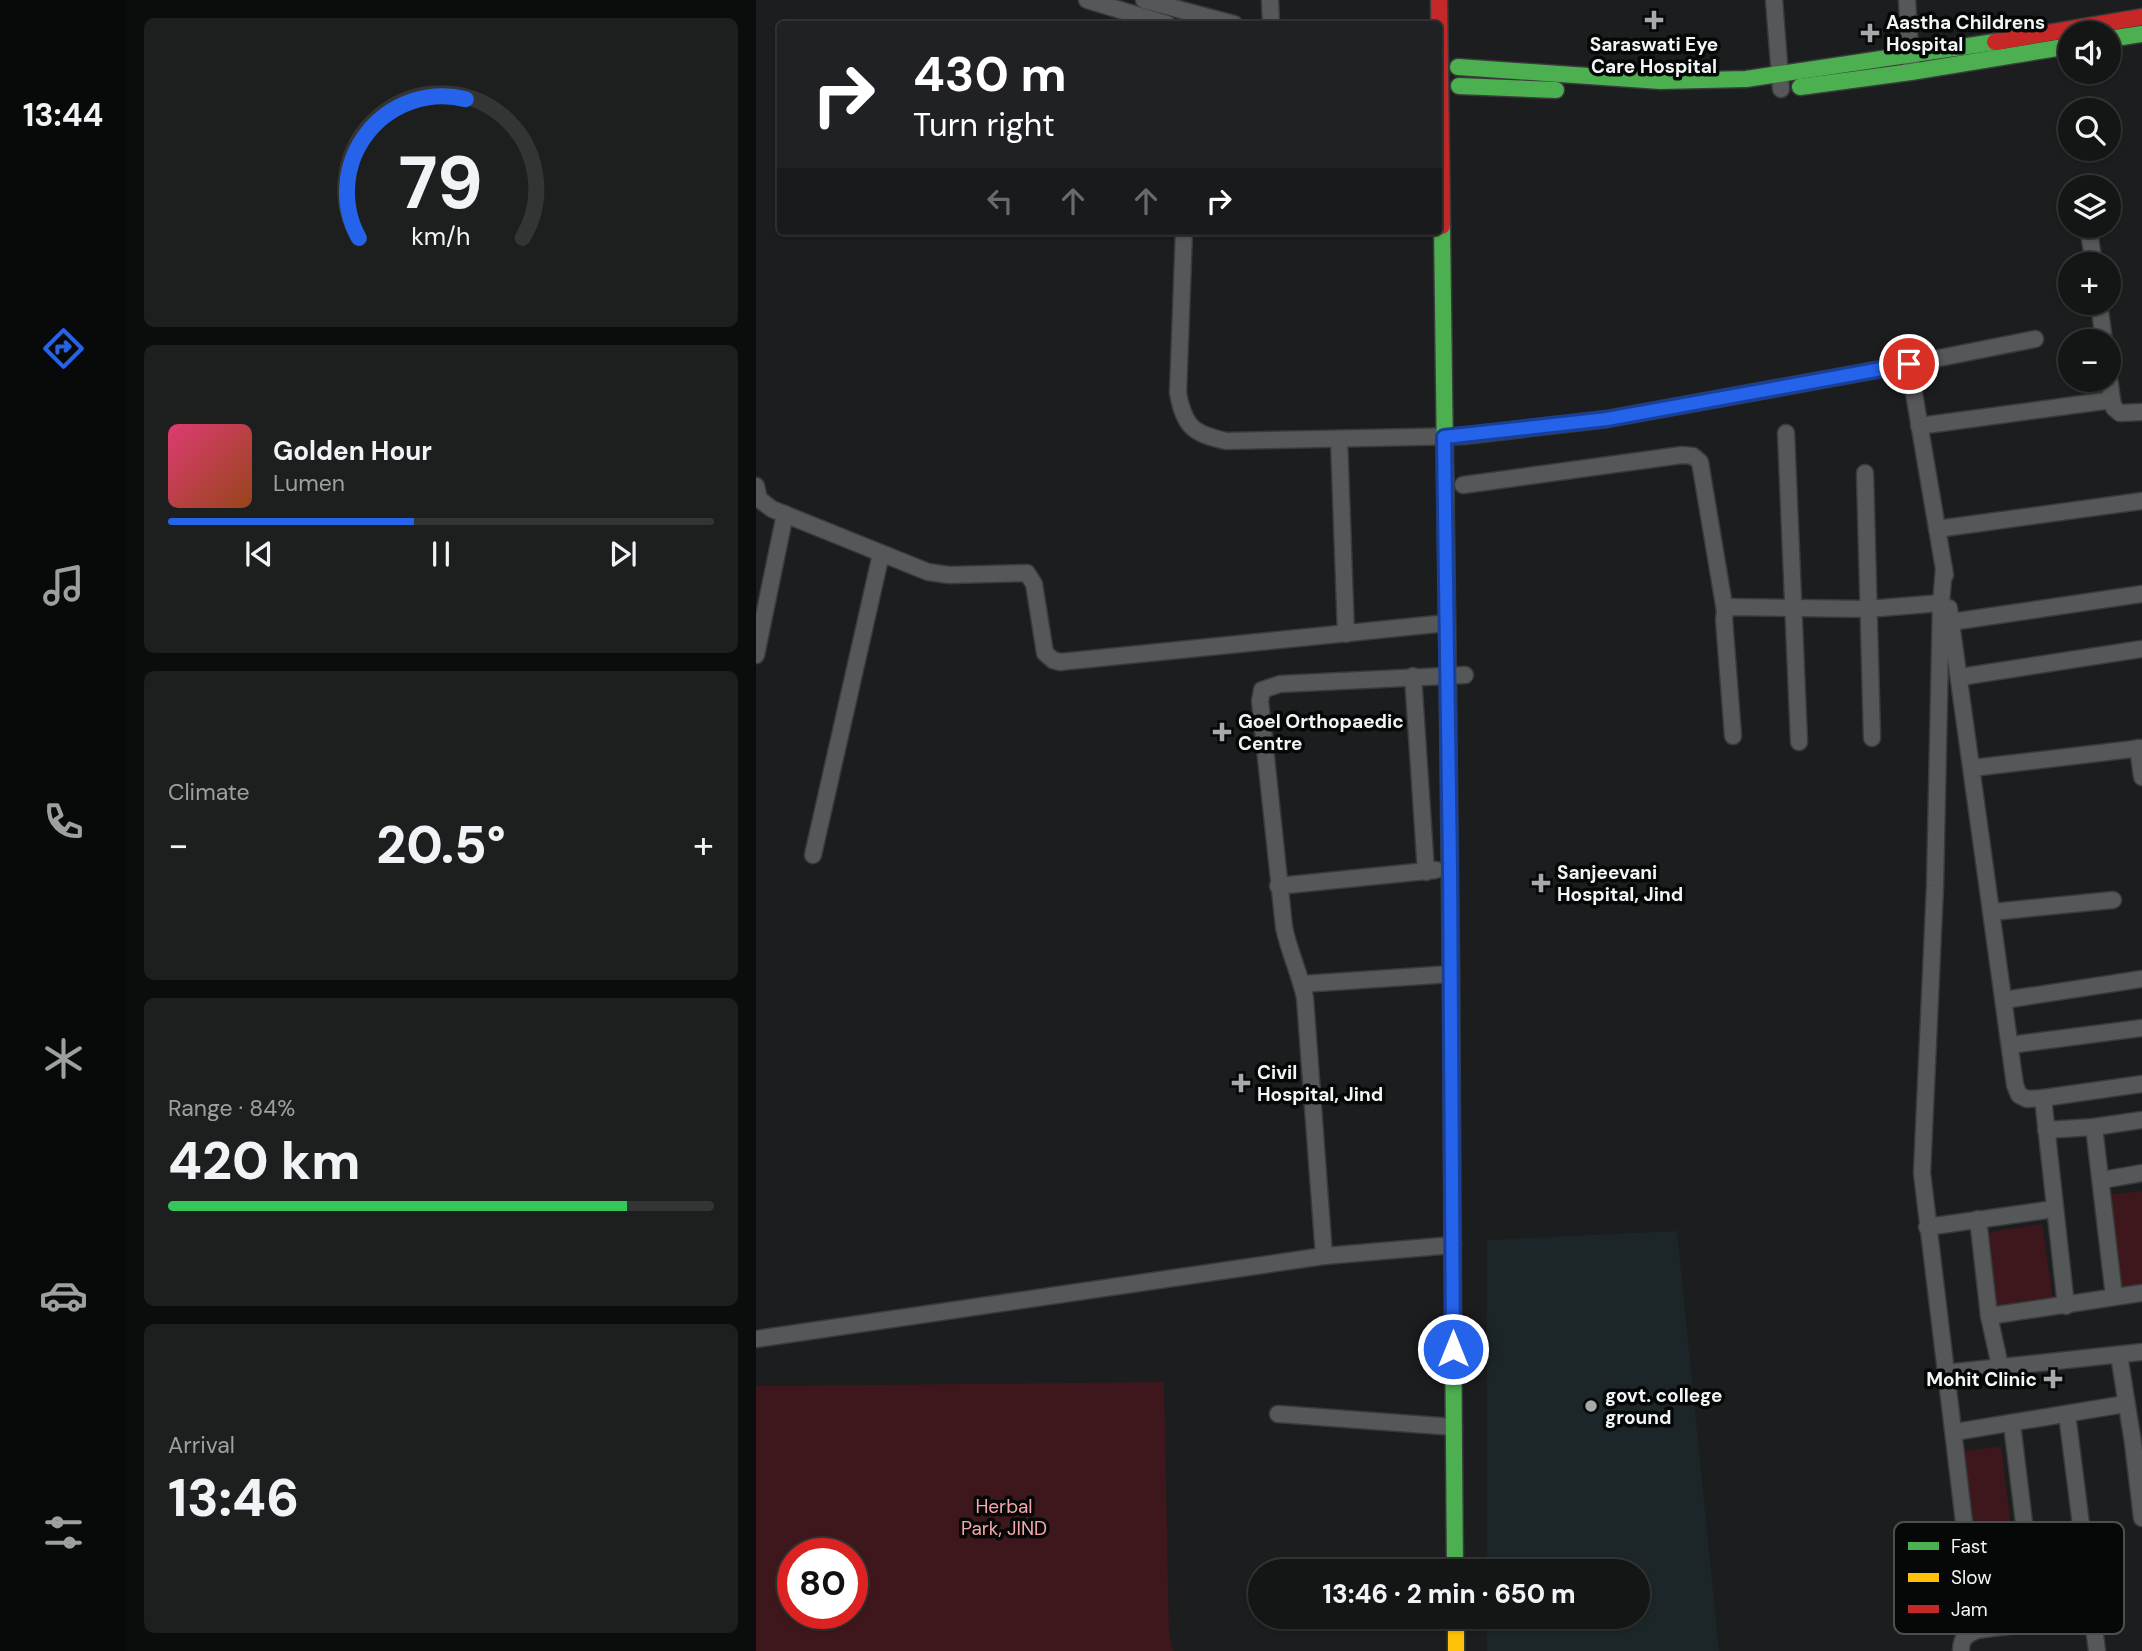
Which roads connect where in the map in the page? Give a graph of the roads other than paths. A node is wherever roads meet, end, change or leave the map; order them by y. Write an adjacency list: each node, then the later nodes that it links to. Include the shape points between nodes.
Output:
1 (1087, 0): 9 (street)
2 (1144, 0): 7 (street)
3 (1270, 0): 11 (street)
4 (1439, 0): 12 (main road)
5 (1774, 0): 17 (street)
6 (1907, 0): 16 (street)
7 (1172, 4): 10 (street)
8 (2142, 18): 16 (main road)
9 (1157, 21)
10 (1225, 21)
11 (1271, 21)
12 (1439, 21)
13 (2142, 34): 14 (main road)
14 (2121, 37)
15 (2058, 47): 16 (main road)
16 (1911, 64): 17 (main road)
17 (1780, 82): 17 (main road, via 1660,81 1458,60 1459,92 1718,94)
18 (1184, 235): 28 (street, via 1178,393 1181,412 1192,429 1226,441)
19 (1441, 235): 27 (main road)
20 (2035, 339): 21 (street)
21 (1909, 364): 25 (street); 27 (street, via 1607,419)
22 (2111, 392): 23 (street)
23 (2112, 400): 24 (street, via 2120,413); 25 (street)
24 (2142, 412)
25 (1919, 426): 34 (street)
26 (1786, 433): 39 (street)
27 (1444, 437): 28 (street); 43 (main road)
28 (1339, 439): 44 (street)
29 (1865, 473): 40 (street)
30 (1463, 485): 41 (street, via 1693,456 1700,462)
31 (757, 495): 33 (street, via 765,505)
32 (2142, 501): 34 (street)
33 (785, 514): 35 (street); 46 (street)
34 (1937, 529): 36 (street)
35 (881, 554): 44 (street, via 939,574 1027,573 1034,584 1045,653 1060,662); 56 (street)
36 (1944, 568): 38 (street); 42 (street)
37 (2142, 594): 42 (street)
38 (1941, 603): 40 (street); 77 (street, via 1922,1173)
39 (1795, 609): 40 (street); 41 (street, via 1737,607); 52 (street)
40 (1868, 609): 51 (street)
41 (1726, 611): 50 (street)
42 (1951, 622): 49 (street)
43 (1447, 623): 44 (street); 47 (main road)
44 (1346, 634)
45 (2142, 649): 49 (street)
46 (756, 655)
47 (1461, 674): 48 (street); 57 (main road)
48 (1413, 676): 58 (street); 59 (street, via 1280,684 1262,690)
49 (1960, 677): 54 (street)
50 (1733, 736)
51 (1872, 738)
52 (1799, 742)
53 (2140, 748): 54 (street); 55 (street)
54 (1972, 768): 61 (street)
55 (2142, 777)
56 (813, 855)
57 (1450, 867): 58 (street); 62 (main road)
58 (1426, 872): 59 (street)
59 (1278, 886): 64 (street, via 1286,940)
60 (2113, 900): 61 (street)
61 (1992, 912): 65 (street)
62 (1451, 974): 64 (street); 78 (main road)
63 (2142, 979): 65 (street)
64 (1302, 984): 79 (street)
65 (2004, 1000): 67 (street)
66 (2142, 1028): 67 (street)
67 (2010, 1045): 69 (street, via 2019,1095)
68 (2142, 1084): 69 (street)
69 (2043, 1098): 72 (street)
70 (2142, 1120): 71 (street)
71 (2094, 1127): 72 (street); 74 (street)
72 (2046, 1130): 75 (street)
73 (2142, 1173): 74 (street)
74 (2102, 1180): 81 (street)
75 (2054, 1209): 76 (street); 82 (street)
76 (1978, 1219): 77 (street); 83 (street)
77 (1927, 1227): 88 (street)
78 (1453, 1245): 79 (street); 93 (main road)
79 (1324, 1256): 84 (street)
80 (2142, 1293): 81 (street)
81 (2115, 1296): 82 (street)
82 (2066, 1306): 83 (street)
83 (1989, 1316): 87 (street)
84 (756, 1339)
85 (2142, 1352): 86 (street)
86 (2119, 1355): 87 (street); 89 (street)
87 (2000, 1366): 88 (street)
88 (1945, 1373): 94 (street)
89 (2125, 1405): 91 (street); 95 (street)
90 (1278, 1413): 93 (street)
91 (2067, 1414): 92 (street); 99 (street)
92 (2012, 1424): 94 (street); 98 (street)
93 (1454, 1427): 100 (main road)
94 (1955, 1432): 97 (street)
95 (2138, 1443): 96 (street)
96 (2142, 1518)
97 (1964, 1522)
98 (2024, 1522)
99 (2081, 1522)
100 (1455, 1559)
101 (1456, 1629): 103 (main road)
102 (1968, 1634): 104 (street, via 1961,1640)
103 (1456, 1651)
104 (1961, 1651)

